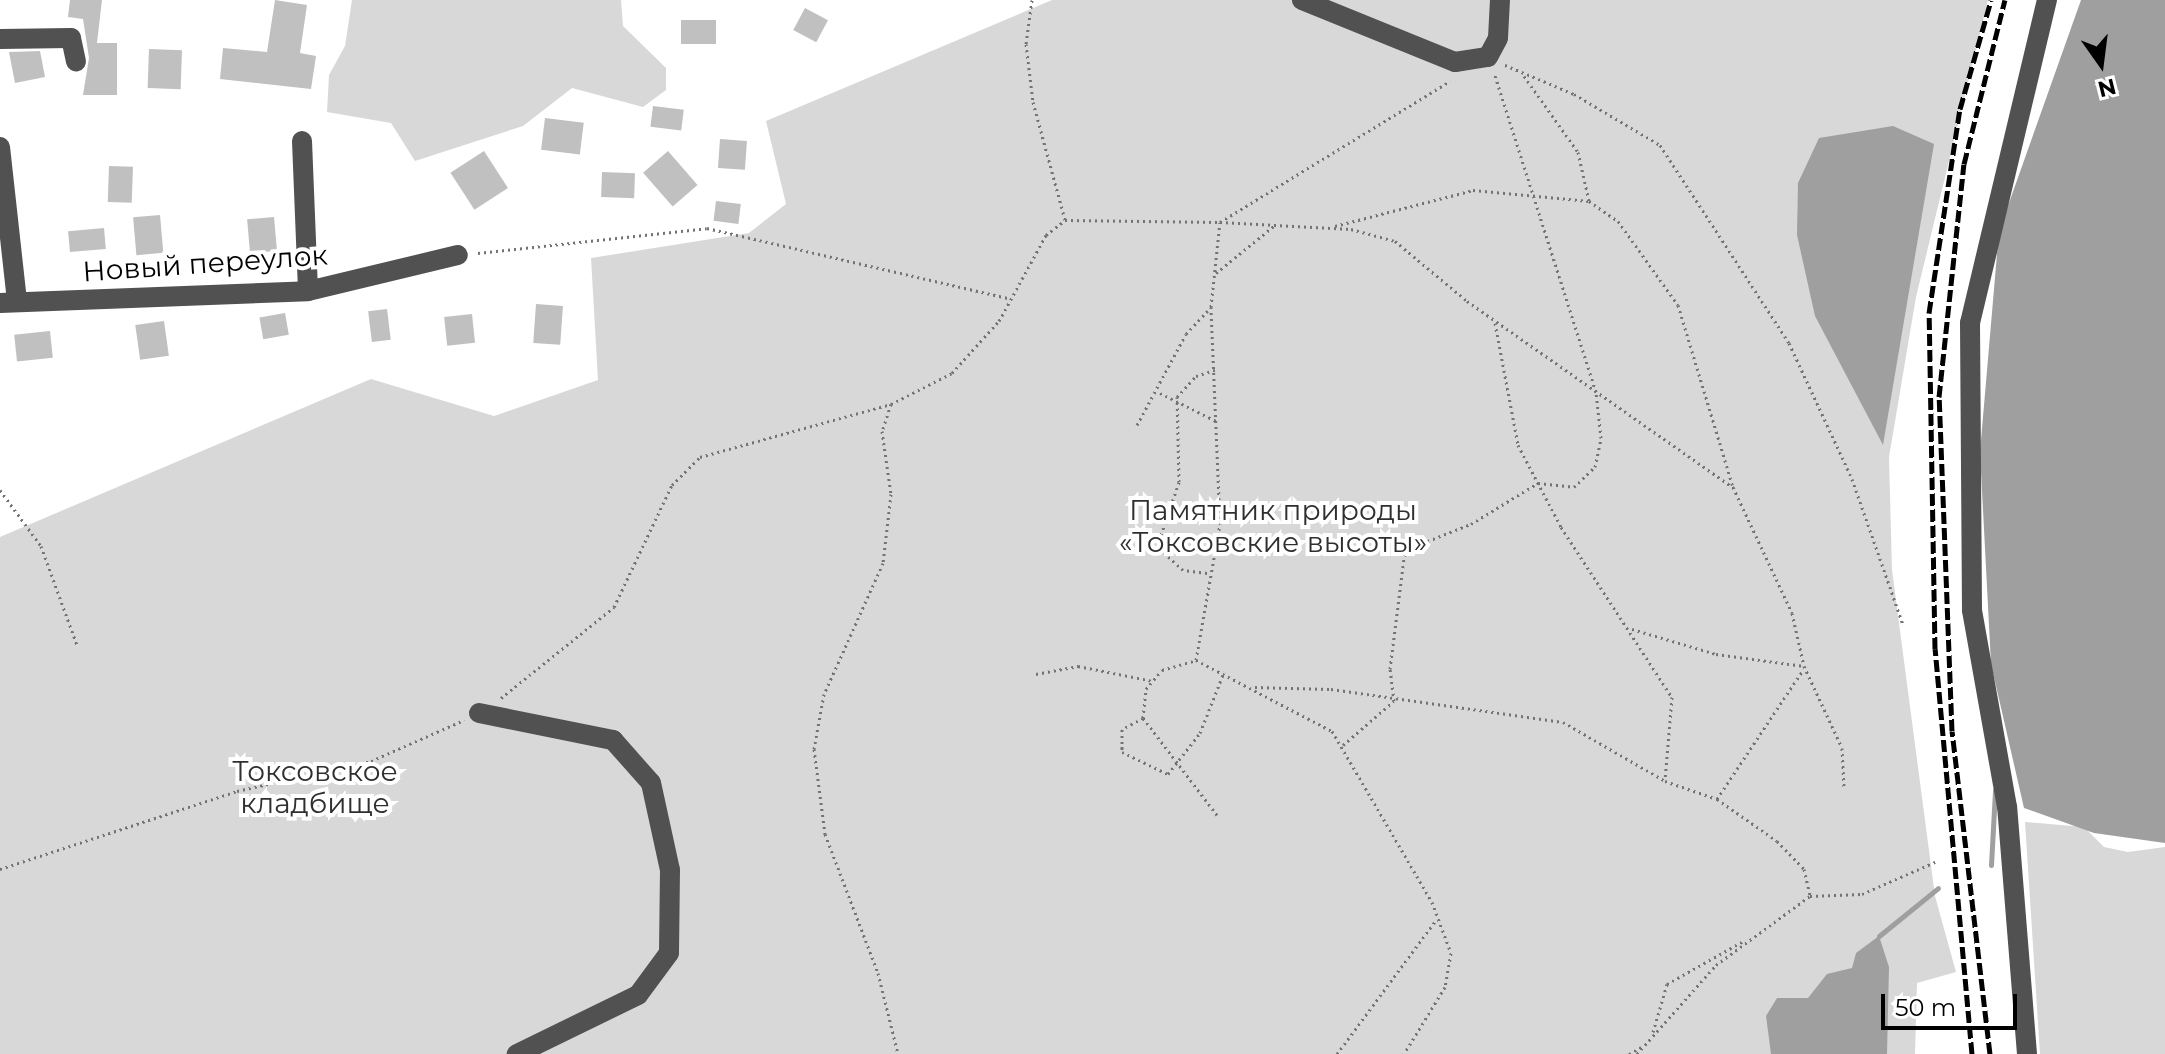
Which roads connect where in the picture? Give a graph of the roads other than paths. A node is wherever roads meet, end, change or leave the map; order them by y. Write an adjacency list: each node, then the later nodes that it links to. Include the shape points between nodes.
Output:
1 (1302, 0): 2 (street, via 1455,62 1488,57 1498,38)
2 (1500, 0)
3 (2047, 0): 13 (street, via 1970,323 1972,610 2007,807)
4 (0, 39): 5 (street, via 71,38)
5 (76, 61)
6 (302, 141): 9 (street)
7 (0, 147): 10 (street)
8 (458, 255): 9 (street, Новый переулок)
9 (308, 291): 10 (street, Новый переулок)
10 (9, 302)
11 (479, 713): 12 (street, via 613,740 651,783 670,870 669,953 638,995)
12 (517, 1054)
13 (2027, 1054)

